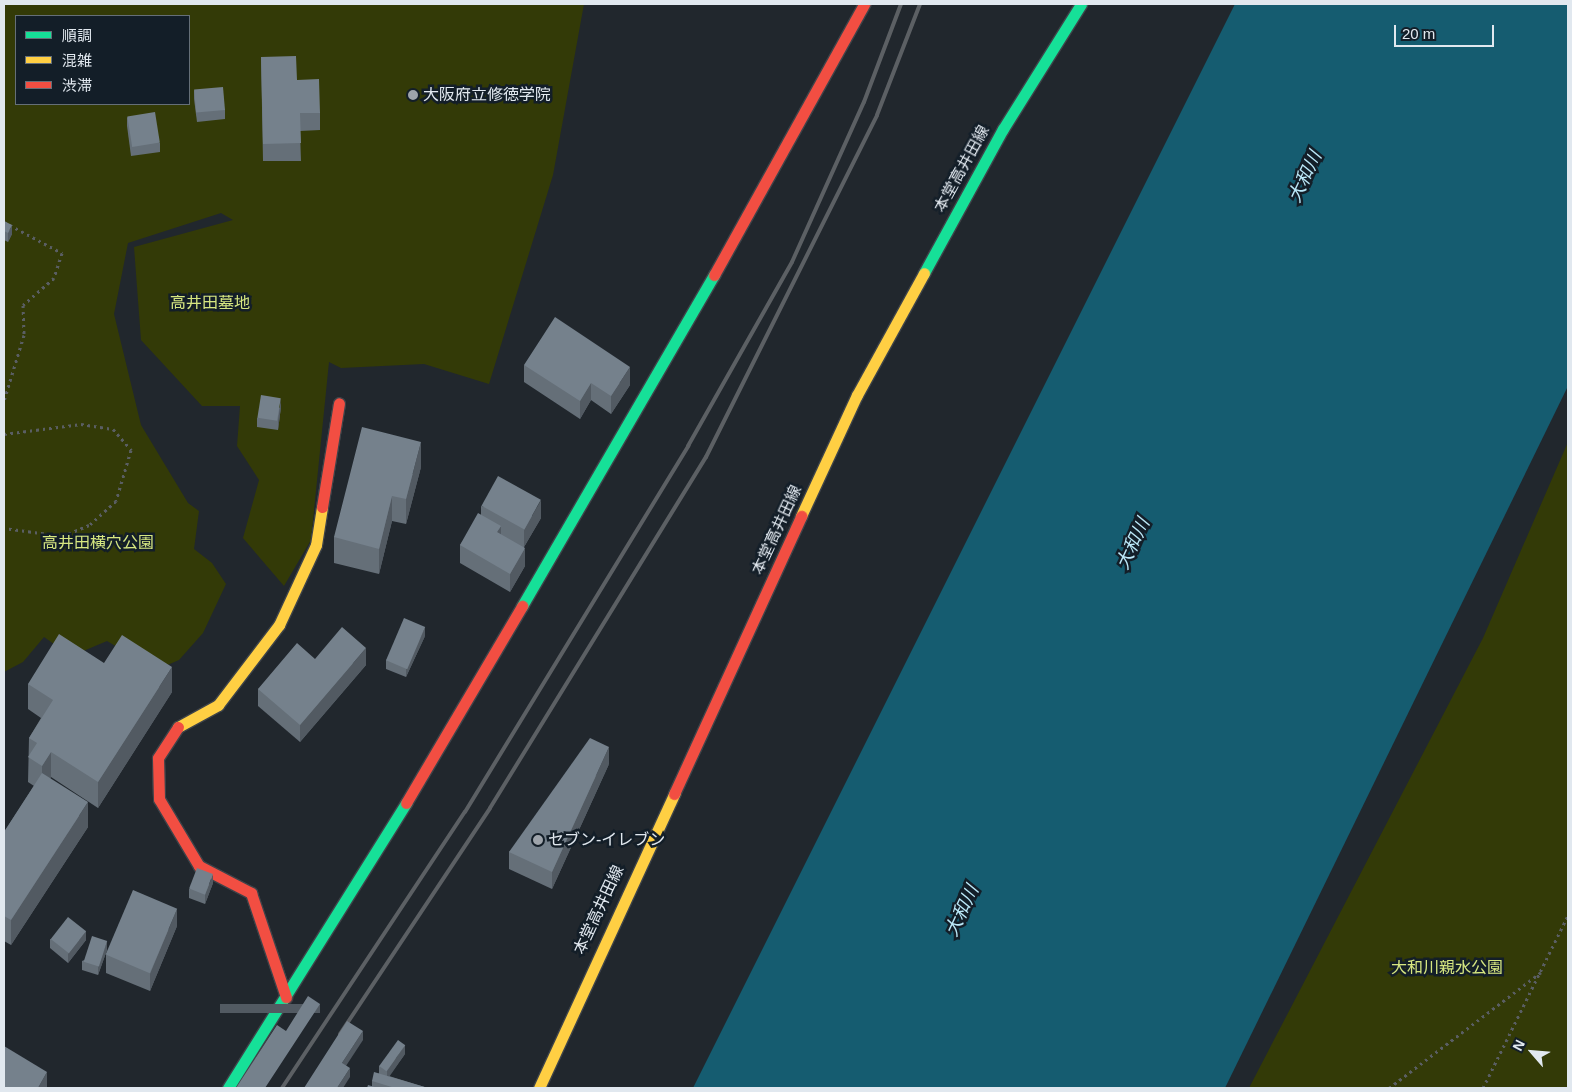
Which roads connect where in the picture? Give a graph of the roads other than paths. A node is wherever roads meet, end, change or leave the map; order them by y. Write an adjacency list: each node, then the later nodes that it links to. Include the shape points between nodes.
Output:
1 (864, 4): 4 (street, via 745,222 428,766)
2 (1081, 4): 6 (street, 本堂高井田線, via 1003,129 857,395)
3 (339, 403): 4 (street, via 316,545 279,626 218,705 179,726 158,758 159,799 199,866 250,893)
4 (286, 997): 5 (street)
5 (228, 1088)
6 (539, 1088)

